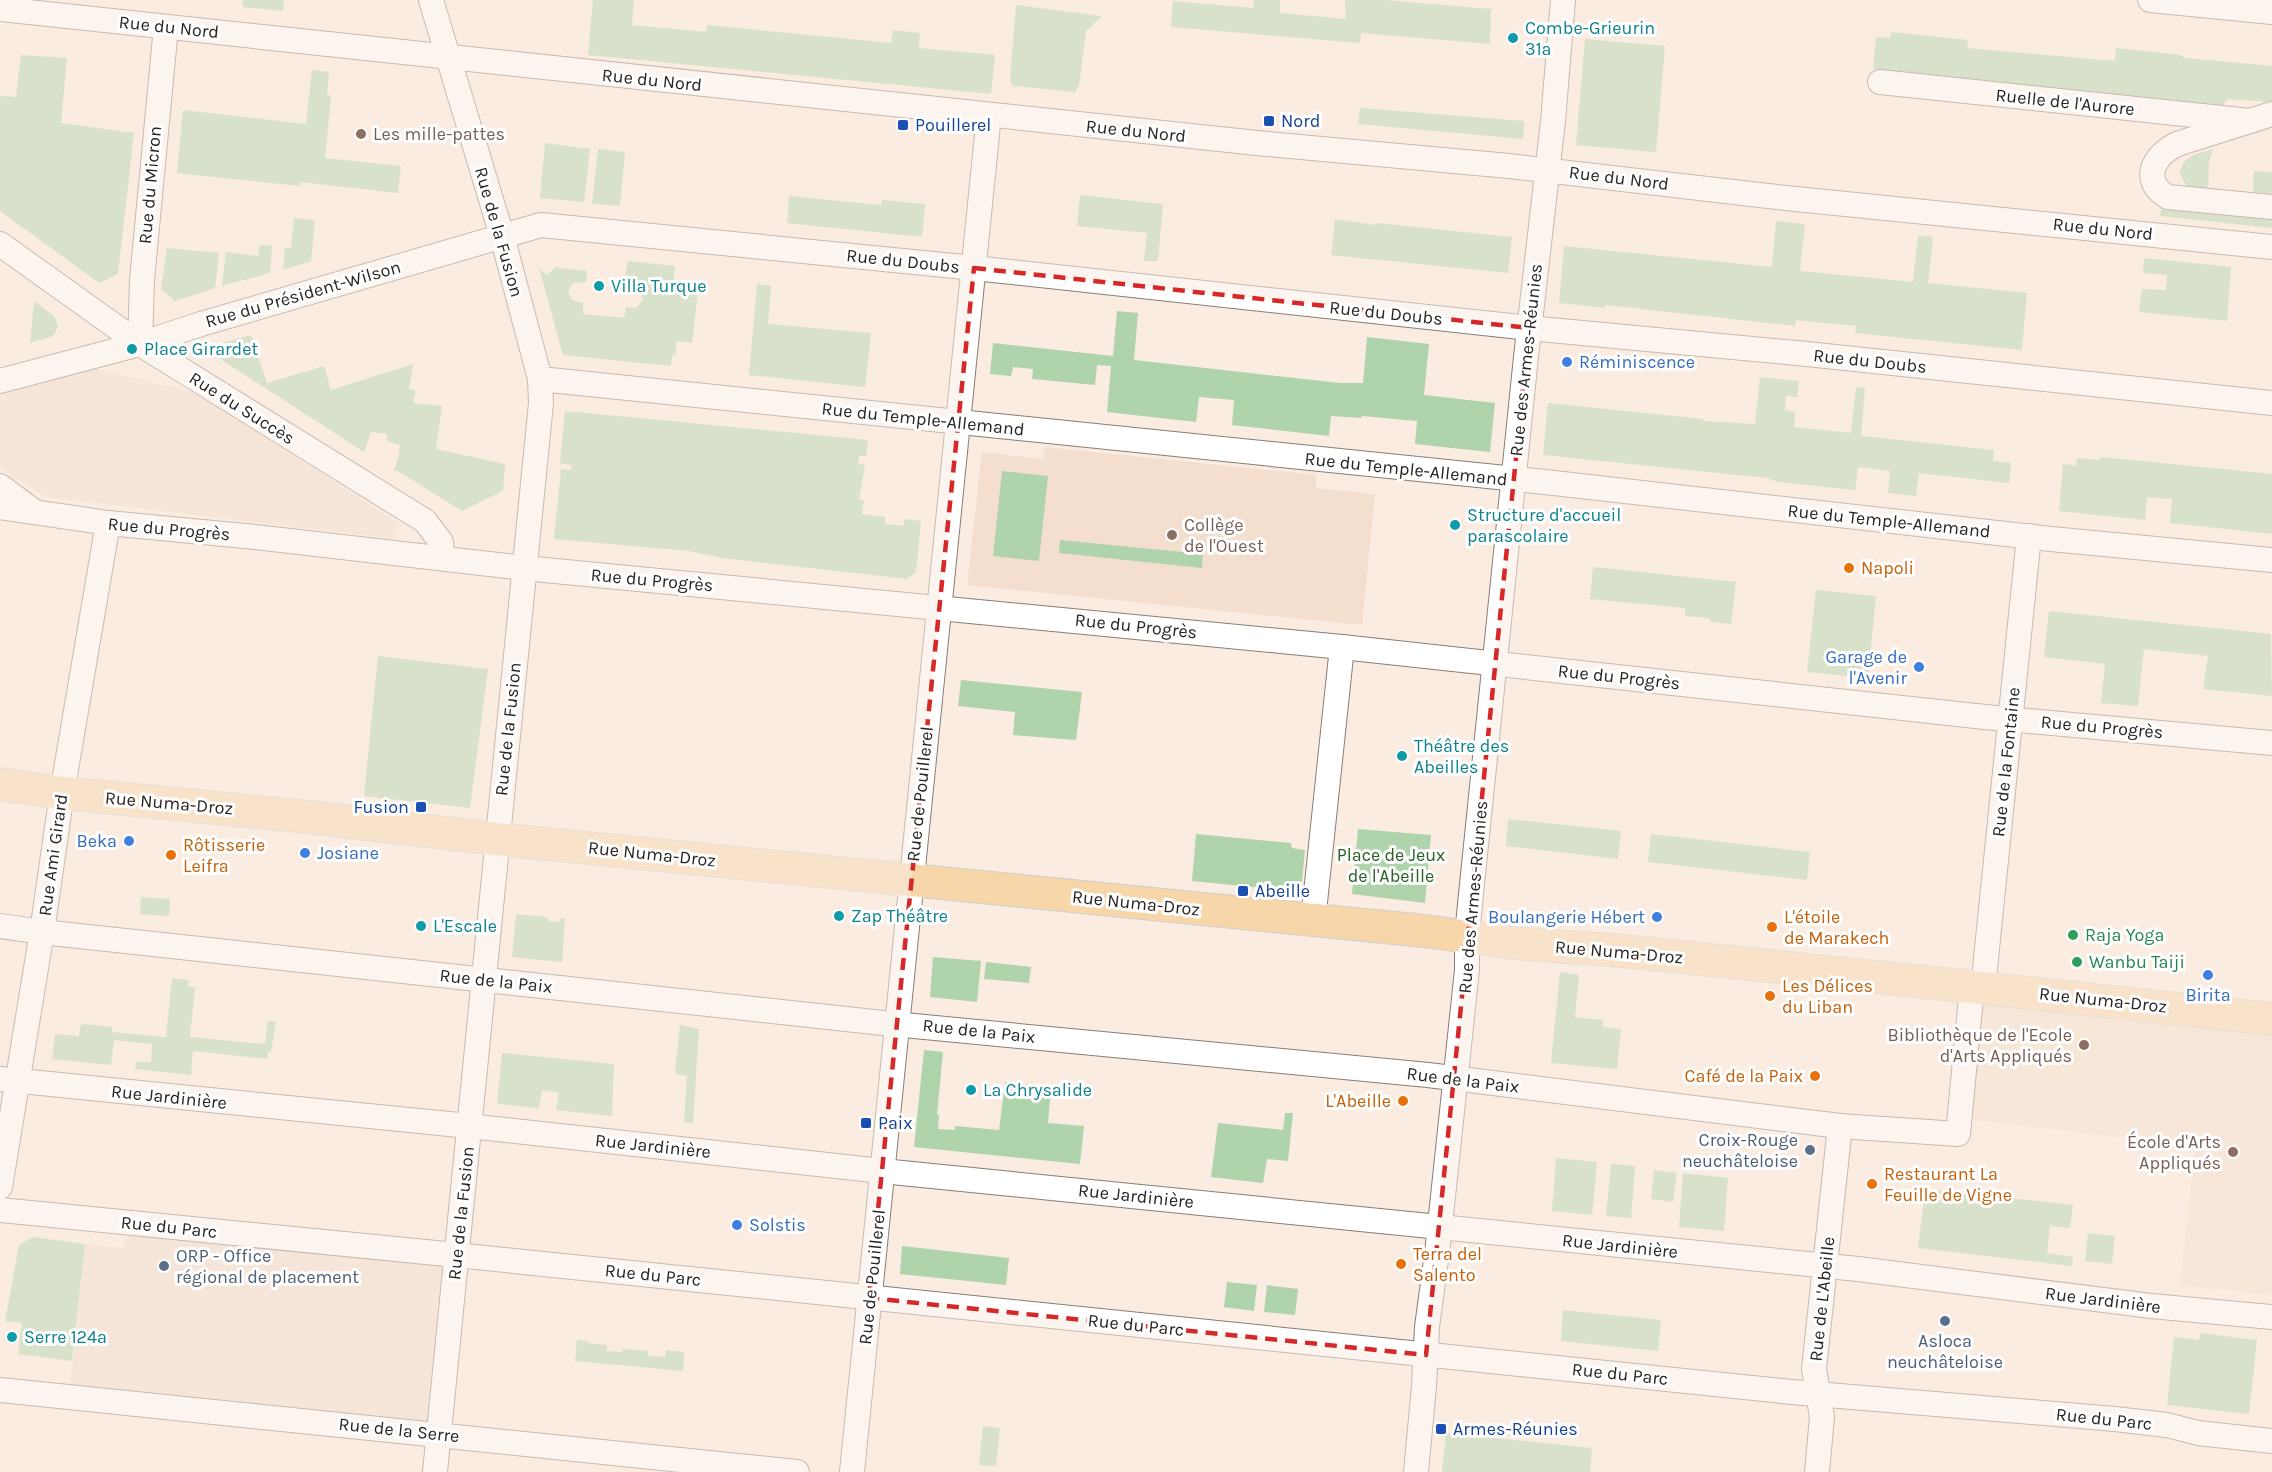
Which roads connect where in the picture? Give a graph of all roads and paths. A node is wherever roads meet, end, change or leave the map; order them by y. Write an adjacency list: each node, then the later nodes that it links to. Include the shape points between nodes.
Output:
1 (430, 0): 7 (street, Rue de la Fusion)
2 (1563, 0): 11 (street, Rue des Armes-Réunies)
3 (2150, 0): 5 (street)
4 (0, 9): 6 (street, Rue du Nord)
5 (2272, 12)
6 (166, 27): 7 (street, Rue du Nord); 18 (street, Rue du Micron, via 144,257)
7 (447, 58): 9 (street, Rue du Nord); 13 (street, Rue de la Fusion)
8 (1880, 82): 10 (street, Ruelle de l'Aurore)
9 (989, 115): 11 (street, Rue du Nord); 16 (street, Rue de Pouillerel)
10 (2261, 117): 12 (street, via 2166,149 2152,176 2158,191 2168,197)
11 (1547, 170): 15 (street, Rue du Nord); 17 (street, Rue des Armes-Réunies)
12 (2272, 207)
13 (502, 236): 16 (street, Rue du Doubs, via 541,225); 18 (street, Rue du Président-Wilson); 19 (street, Rue de la Fusion)
14 (0, 244): 18 (street, Rue du Succès)
15 (2272, 247)
16 (974, 268): 17 (street, Rue du Doubs); 22 (street, Rue de Pouillerel)
17 (1529, 328): 21 (street, Rue du Doubs); 23 (street, Rue des Armes-Réunies)
18 (140, 344): 20 (street, Rue du Président-Wilson); 29 (street, Rue du Succès, via 425,521 441,542)
19 (540, 379): 22 (street, Rue du Temple-Allemand); 31 (street, Rue de la Fusion, via 541,403)
20 (0, 381)
21 (2272, 404)
22 (958, 423): 23 (street, Rue du Temple-Allemand); 32 (street, Rue de Pouillerel)
23 (1513, 479): 28 (street, Rue du Temple-Allemand); 34 (street, Rue des Armes-Réunies)
24 (0, 486): 26 (street)
25 (0, 507): 26 (street, Rue du Progrès)
26 (34, 512): 27 (street, Rue du Progrès)
27 (108, 524): 29 (street, Rue du Progrès); 38 (street, Rue Ami Girard)
28 (2029, 536): 30 (street, Rue du Temple-Allemand); 35 (street, Rue de la Fontaine)
29 (443, 558): 31 (street, Rue du Progrès)
30 (2272, 560)
31 (524, 568): 32 (street, Rue du Progrès); 39 (street, Rue de la Fusion)
32 (939, 607): 33 (street, Rue du Progrès); 40 (street, Rue de Pouillerel)
33 (1342, 647): 34 (street, Rue du Progrès); 41 (street)
34 (1495, 664): 35 (street, Rue du Progrès); 44 (street, Rue des Armes-Réunies)
35 (2011, 719): 36 (street, Rue du Progrès); 46 (street, Rue de la Fontaine)
36 (2272, 743)
37 (0, 784): 38 (main road, Rue Numa-Droz)
38 (62, 793): 39 (main road, Rue Numa-Droz); 43 (street, Rue Ami Girard)
39 (497, 839): 40 (main road, Rue Numa-Droz); 45 (street, Rue de la Fusion)
40 (912, 880): 41 (main road, Rue Numa-Droz); 48 (street, Rue de Pouillerel)
41 (1313, 921): 44 (main road, Rue Numa-Droz)
42 (0, 926): 43 (street, Rue de la Paix)
43 (42, 932): 45 (street, Rue de la Paix); 50 (street, Rue Ami Girard)
44 (1467, 936): 46 (main road, Rue Numa-Droz); 49 (street, Rue des Armes-Réunies)
45 (484, 980): 48 (street, Rue de la Paix); 51 (street, Rue de la Fusion)
46 (1977, 987): 47 (main road, Rue Numa-Droz); 53 (street, Rue de la Fontaine)
47 (2272, 1018)
48 (896, 1024): 49 (street, Rue de la Paix); 54 (street, Rue de Pouillerel)
49 (1455, 1079): 52 (street, Rue de la Paix); 57 (street, Rue des Armes-Réunies)
50 (9, 1081): 51 (street, Rue Jardinière); 55 (street, Rue Ami Girard)
51 (470, 1126): 54 (street, Rue Jardinière); 58 (street, Rue de la Fusion)
52 (1840, 1126): 53 (street, Rue de la Paix); 59 (street, Rue de L'Abeille)
53 (1958, 1134)
54 (882, 1171): 57 (street, Rue Jardinière); 60 (street, Rue de Pouillerel)
55 (0, 1187)
56 (0, 1210): 58 (street, Rue du Parc)
57 (1440, 1228): 59 (street, Rue Jardinière); 62 (street, Rue des Armes-Réunies)
58 (456, 1255): 60 (street, Rue du Parc); 65 (street, Rue de la Fusion)
59 (1826, 1267): 61 (street, Rue Jardinière); 64 (street, Rue de L'Abeille, via 1814,1369)
60 (869, 1298): 62 (street, Rue du Parc); 69 (street, Rue de Pouillerel)
61 (2272, 1317)
62 (1426, 1355): 64 (street, Rue du Parc); 70 (street, Rue des Armes-Réunies)
63 (0, 1390): 65 (street, Rue de la Serre)
64 (1818, 1394): 66 (street, Rue du Parc, via 2115,1419); 71 (street, Rue de L'Abeille, via 1822,1417)
65 (438, 1434): 67 (street, Rue de la Fusion); 68 (street, Rue de la Serre)
66 (2272, 1441)
67 (435, 1472)
68 (797, 1472)
69 (852, 1472)
70 (1416, 1472)
71 (1817, 1472)

